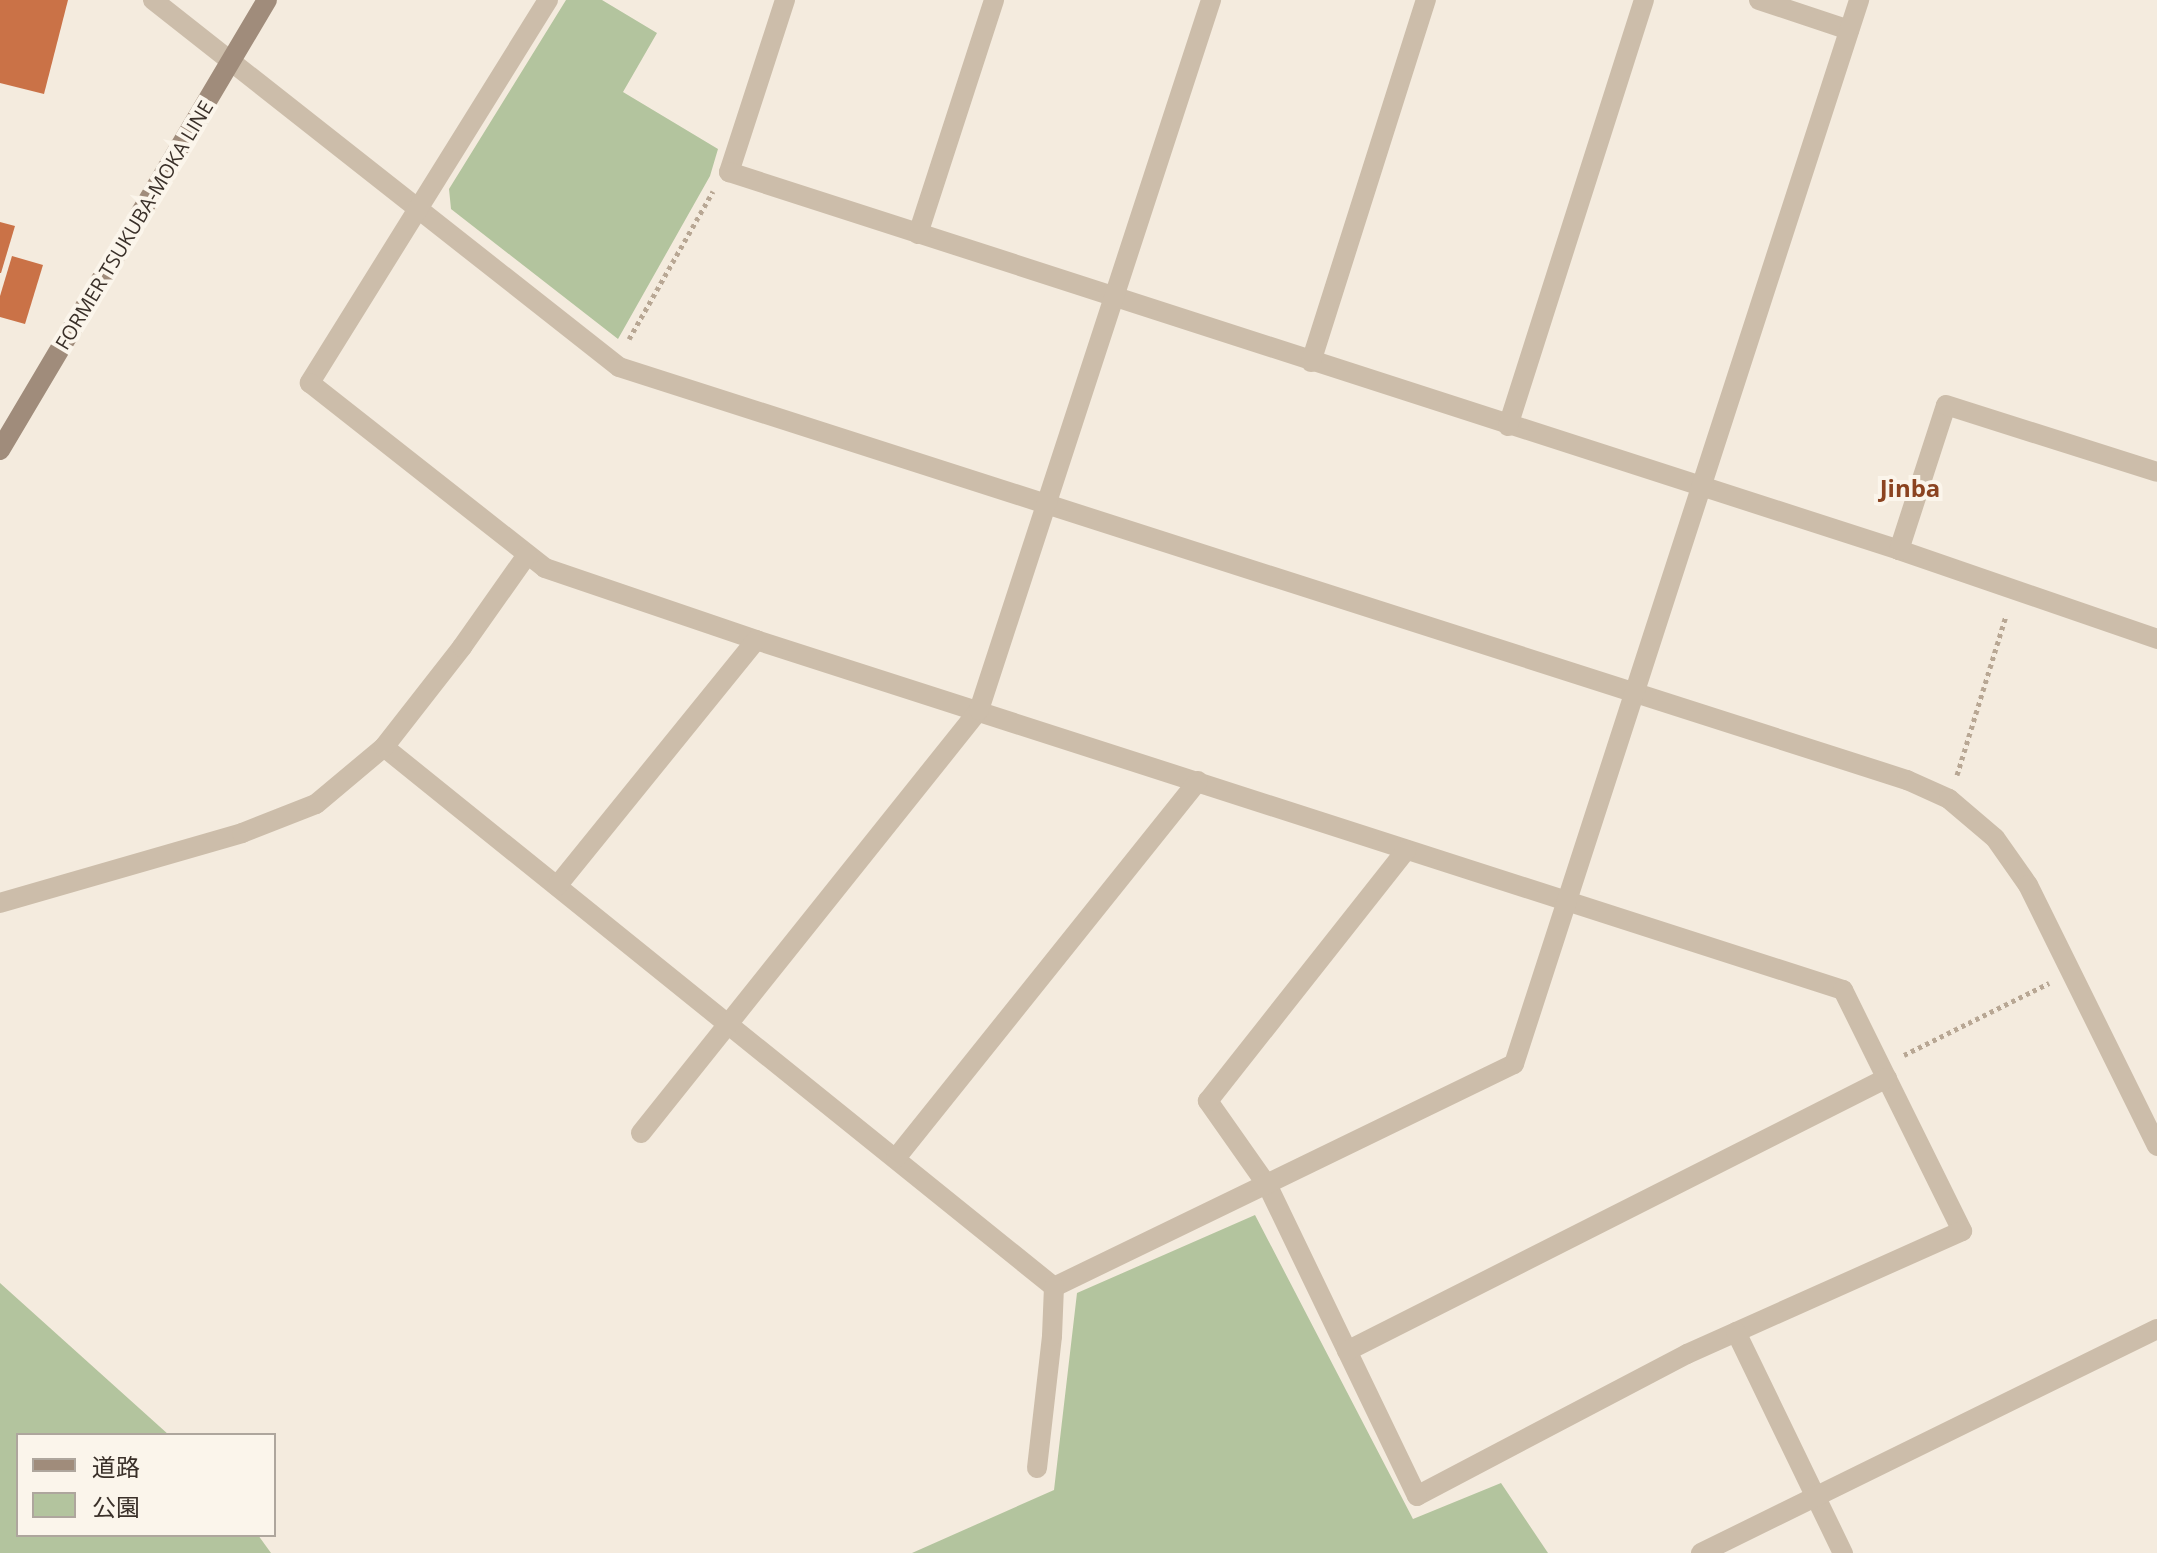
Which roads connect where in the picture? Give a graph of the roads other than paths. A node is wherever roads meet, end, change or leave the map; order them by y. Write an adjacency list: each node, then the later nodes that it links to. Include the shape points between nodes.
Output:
1 (153, 0): 12 (street)
2 (267, 0): 12 (street, FORMER TSUKUBA-MOKA LINE)
3 (548, 0): 13 (street)
4 (785, 0): 14 (street, via 729,172)
5 (994, 0): 14 (street)
6 (1211, 0): 15 (street)
7 (1426, 0): 16 (street)
8 (1644, 0): 17 (street)
9 (1759, 0): 11 (street)
10 (1859, 0): 11 (street)
11 (1849, 30): 20 (street)
12 (231, 62): 13 (street); 18 (street, FORMER TSUKUBA-MOKA LINE)
13 (417, 211): 21 (street, via 615,364); 23 (street, via 310,383)
14 (918, 234): 15 (street)
15 (1113, 297): 16 (street); 21 (street)
16 (1311, 362): 17 (street)
17 (1508, 426): 20 (street)
18 (0, 450)
19 (2157, 472): 22 (street, via 1946,405)
20 (1703, 489): 22 (street); 26 (street)
21 (1046, 505): 26 (street); 27 (street)
22 (1899, 550): 24 (street)
23 (527, 555): 25 (street, via 545,568); 28 (street)
24 (2157, 639)
25 (756, 640): 27 (street); 31 (street)
26 (1633, 694): 32 (street); 37 (street, via 1907,780 1949,799 1995,838 2028,885)
27 (979, 710): 29 (street); 34 (street)
28 (384, 747): 31 (street); 33 (street, via 316,804 242,833)
29 (1198, 781): 30 (street); 38 (street)
30 (1406, 850): 32 (street); 39 (street, via 1208,1101)
31 (557, 886): 34 (street)
32 (1566, 901): 35 (street, via 1843,990); 39 (street, via 1514,1064)
33 (0, 903)
34 (728, 1023): 36 (street); 38 (street)
35 (1884, 1072): 42 (street, via 1962,1231); 43 (street)
36 (641, 1133)
37 (2157, 1146)
38 (896, 1158): 40 (street)
39 (1267, 1185): 40 (street); 43 (street)
40 (1054, 1287): 44 (street)
41 (2157, 1329): 45 (street)
42 (1736, 1332): 43 (street, via 1417,1496); 45 (street)
43 (1347, 1351)
44 (1037, 1468)
45 (1815, 1497): 46 (street); 47 (street)
46 (1701, 1553)
47 (1843, 1553)

